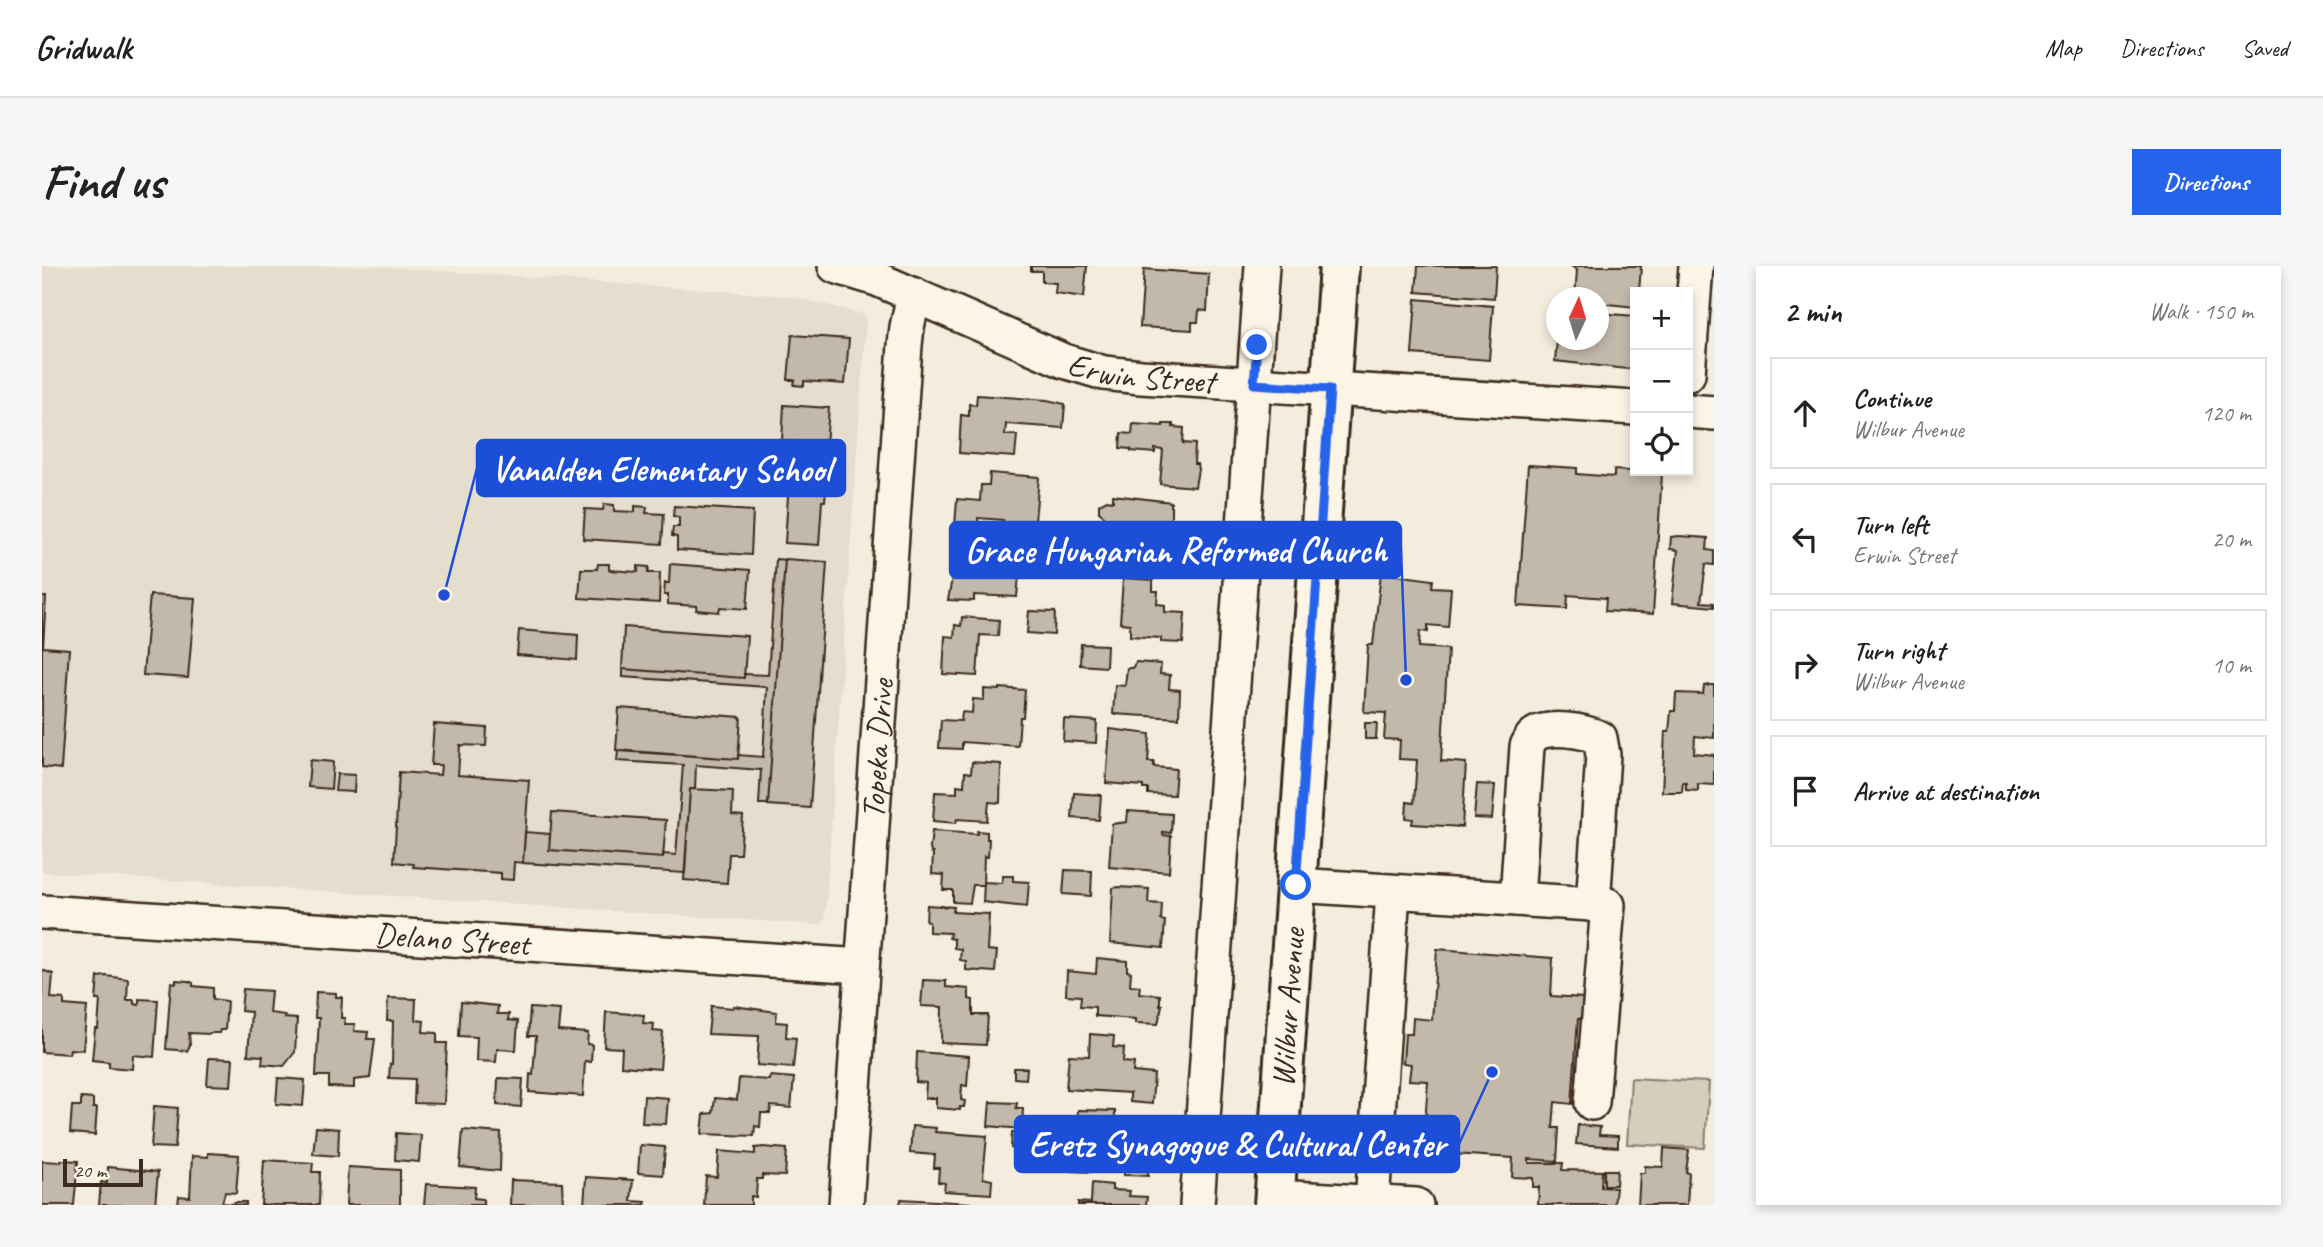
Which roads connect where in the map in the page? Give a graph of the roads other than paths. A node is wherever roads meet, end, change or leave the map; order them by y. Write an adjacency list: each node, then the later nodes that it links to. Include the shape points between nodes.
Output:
1 (835, 266): 5 (street, Erwin Street)
2 (1262, 266): 7 (street)
3 (1339, 266): 8 (main road, Wilbur Avenue)
4 (1696, 266): 6 (street)
5 (914, 295): 7 (street, Erwin Street, via 1065,361 1104,373); 17 (street, Topeka Drive, via 906,327)
6 (1690, 350)
7 (1254, 384): 8 (street, Erwin Street); 22 (street)
8 (1330, 389): 9 (street, Erwin Street); 12 (main road, Wilbur Avenue)
9 (1630, 408)
10 (1693, 411): 11 (street)
11 (1714, 413)
12 (1296, 885): 13 (street); 19 (main road, Wilbur Avenue)
13 (1393, 892): 14 (street); 20 (street)
14 (1517, 899): 15 (street); 15 (street, via 1527,746 1546,730 1587,732 1600,738 1603,755)
15 (1594, 905): 18 (street, via 1608,905)
16 (42, 912): 17 (street, Delano Street)
17 (862, 966): 21 (street, Topeka Drive)
18 (1592, 1103)
19 (1274, 1201): 20 (street)
20 (1372, 1202): 23 (street)
21 (846, 1205)
22 (1197, 1205)
23 (1416, 1205)

